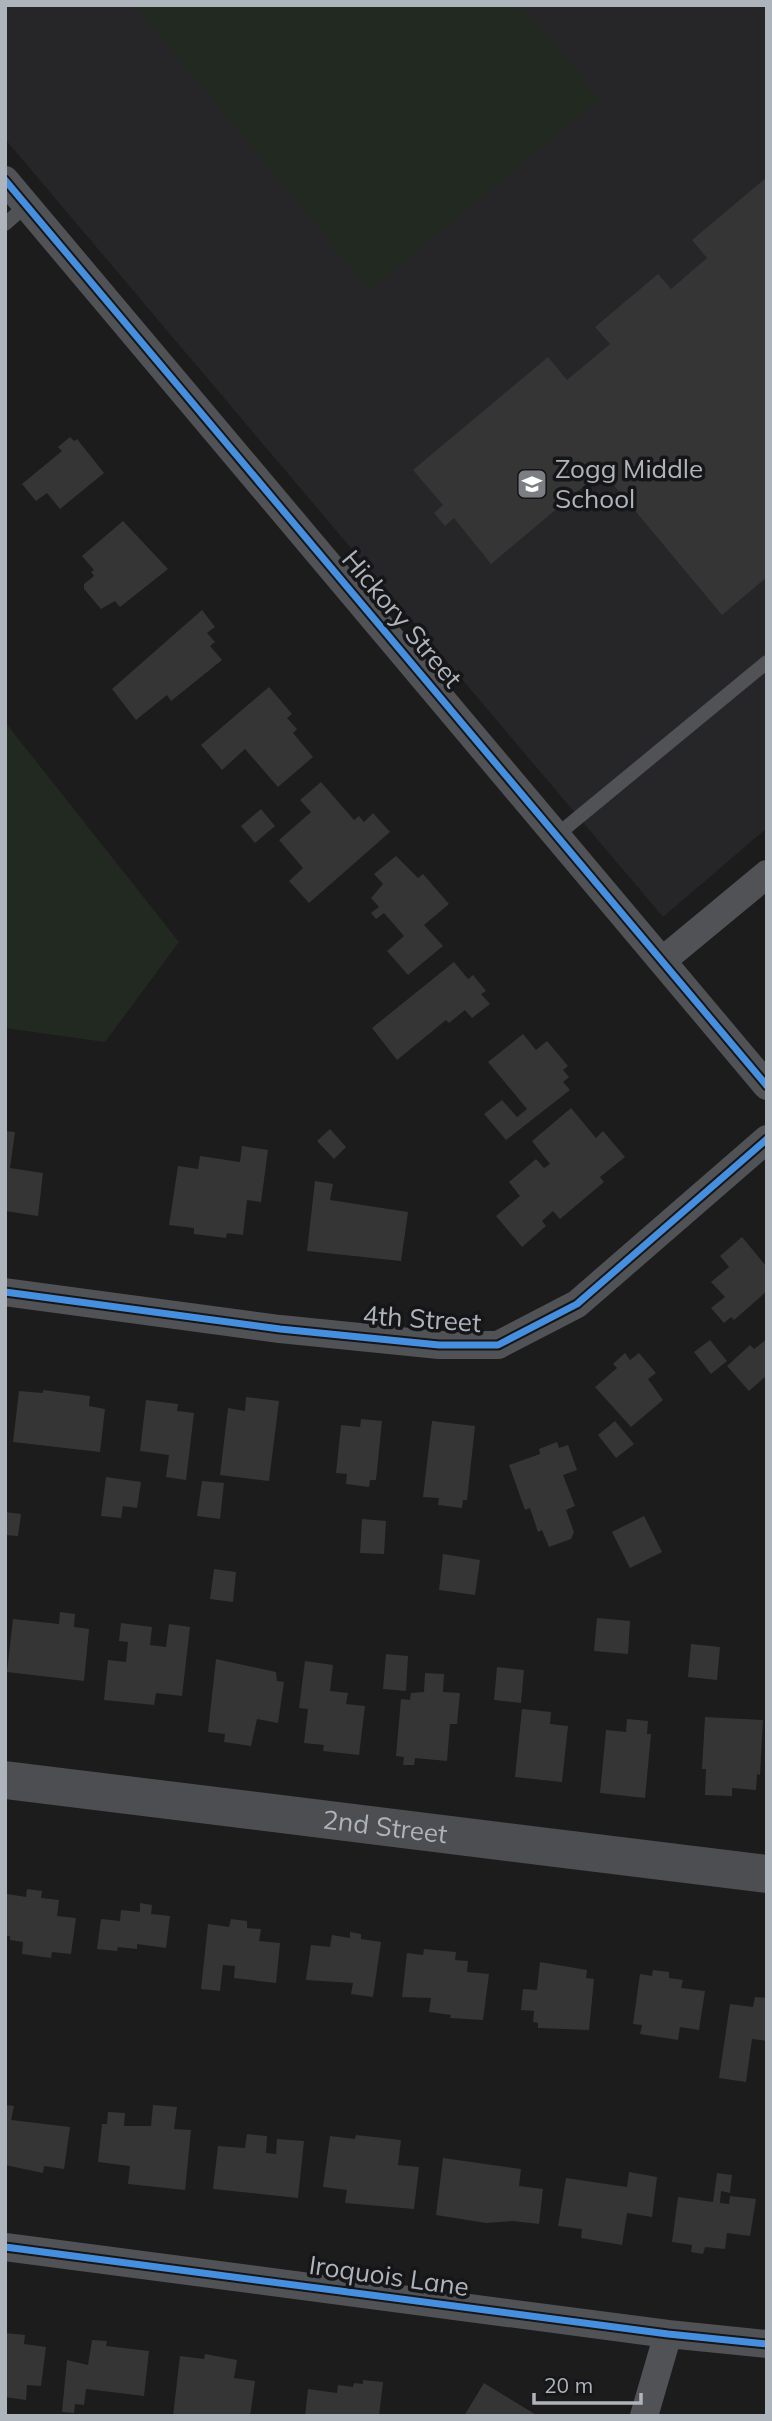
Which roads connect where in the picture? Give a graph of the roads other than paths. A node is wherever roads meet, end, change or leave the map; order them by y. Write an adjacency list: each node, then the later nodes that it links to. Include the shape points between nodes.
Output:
1 (5, 180): 2 (street, Hickory Street)
2 (27, 205): 3 (lane); 5 (street, Hickory Street)
3 (5, 224)
4 (767, 662): 5 (lane)
5 (557, 835): 7 (street, Hickory Street)
6 (767, 874): 7 (street)
7 (662, 961): 8 (street, Hickory Street)
8 (767, 1086)
9 (767, 1139): 10 (street, 4th Street, via 577,1304 498,1345 439,1345 280,1329)
10 (5, 1292)
11 (5, 1780): 12 (main road, 2nd Street)
12 (767, 1874)
13 (5, 2247): 14 (street, Iroquois Lane)
14 (668, 2334): 15 (street, Iroquois Lane); 16 (street)
15 (767, 2344)
16 (644, 2416)

